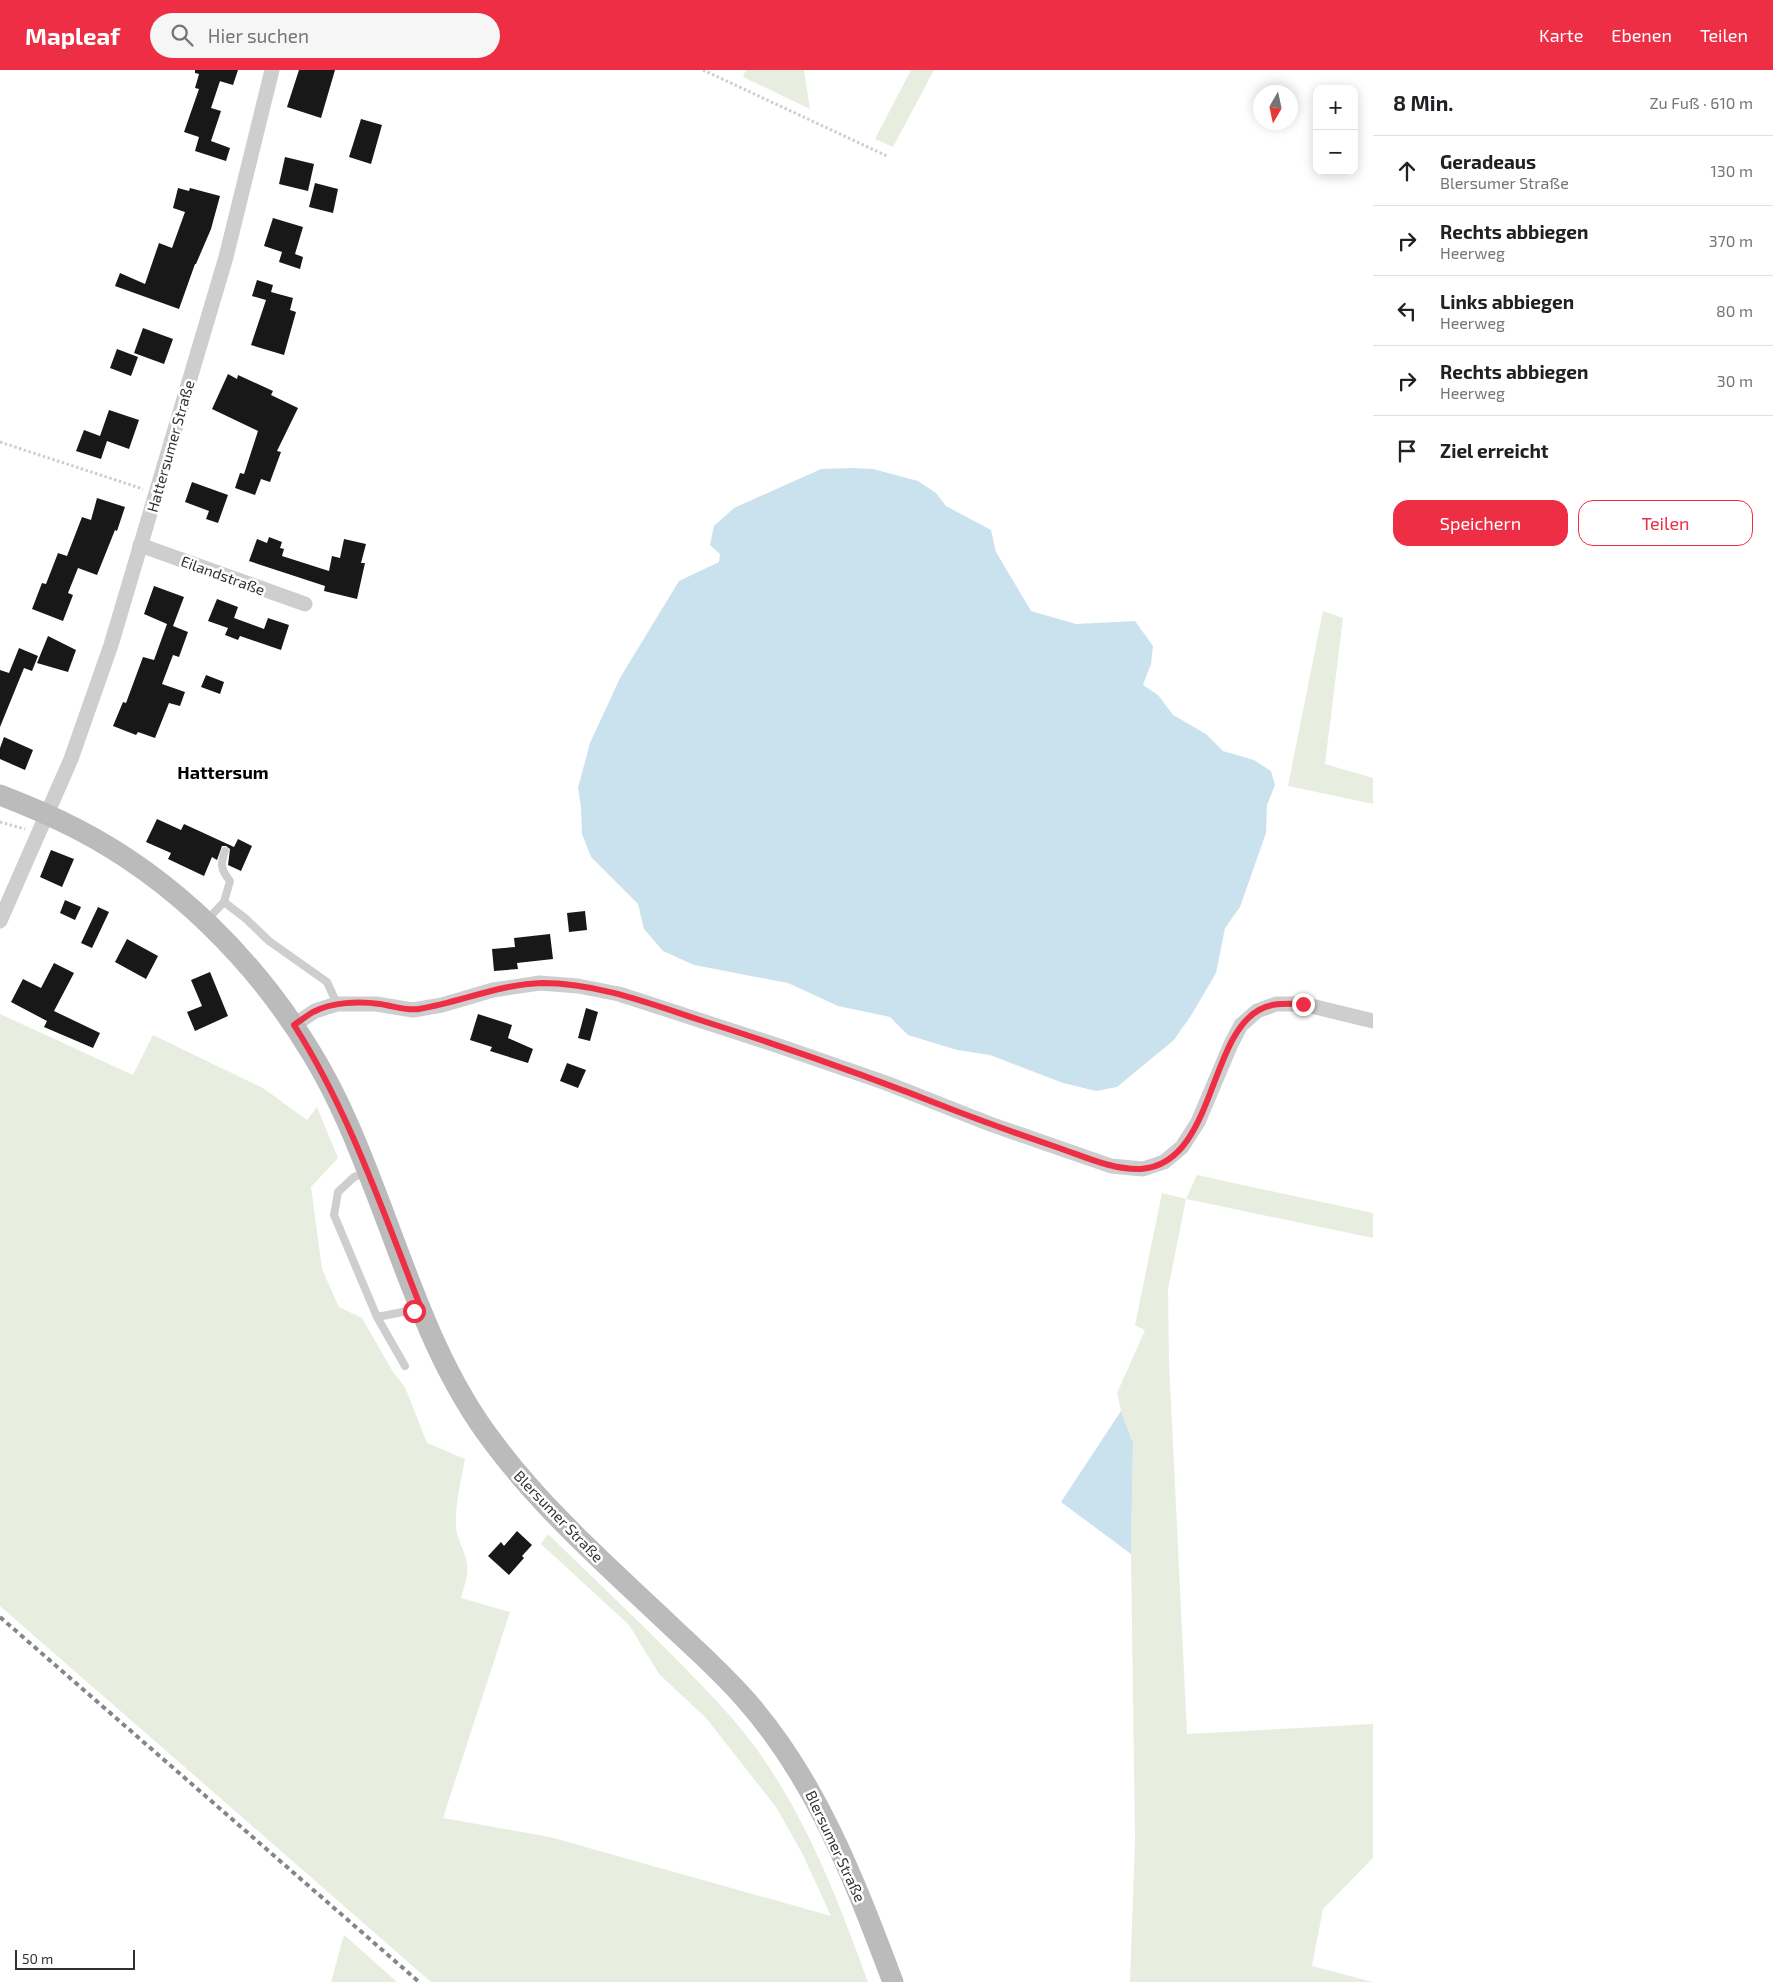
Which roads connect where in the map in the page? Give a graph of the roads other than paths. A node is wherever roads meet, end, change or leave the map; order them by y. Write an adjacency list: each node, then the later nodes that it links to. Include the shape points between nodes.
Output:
1 (272, 70): 2 (street, Hattersumer Straße, via 226,257)
2 (140, 545): 3 (street, Eilandstraße); 5 (street, Hattersumer Straße, via 111,645 72,759)
3 (305, 604)
4 (0, 795): 5 (main road, Blersumer Straße)
5 (43, 824): 8 (street, Hattersumer Straße); 9 (main road, Blersumer Straße, via 79,830 138,866)
6 (225, 851): 7 (lane, via 221,869 230,881)
7 (224, 902): 9 (lane); 10 (lane, via 269,941 327,982)
8 (0, 921)
9 (205, 921): 12 (main road, Blersumer Straße, via 237,954)
10 (337, 1004): 11 (street, via 376,1004 413,1010 493,990 540,983 611,992 886,1083 1111,1166 1143,1169 1164,1162 1182,1147 1198,1122 1241,1025 1257,1011 1276,1004 1303,1004); 12 (street, via 314,1011)
11 (1373, 1021)
12 (294, 1025): 13 (main road, Blersumer Straße, via 331,1087)
13 (367, 1171): 14 (main road, Blersumer Straße); 15 (lane, via 354,1177 338,1192 334,1215)
14 (421, 1308): 15 (lane); 17 (main road, Blersumer Straße, via 444,1361 476,1418 531,1490 745,1699 778,1740 824,1814)
15 (377, 1318): 16 (lane)
16 (404, 1366)
17 (893, 1982)

